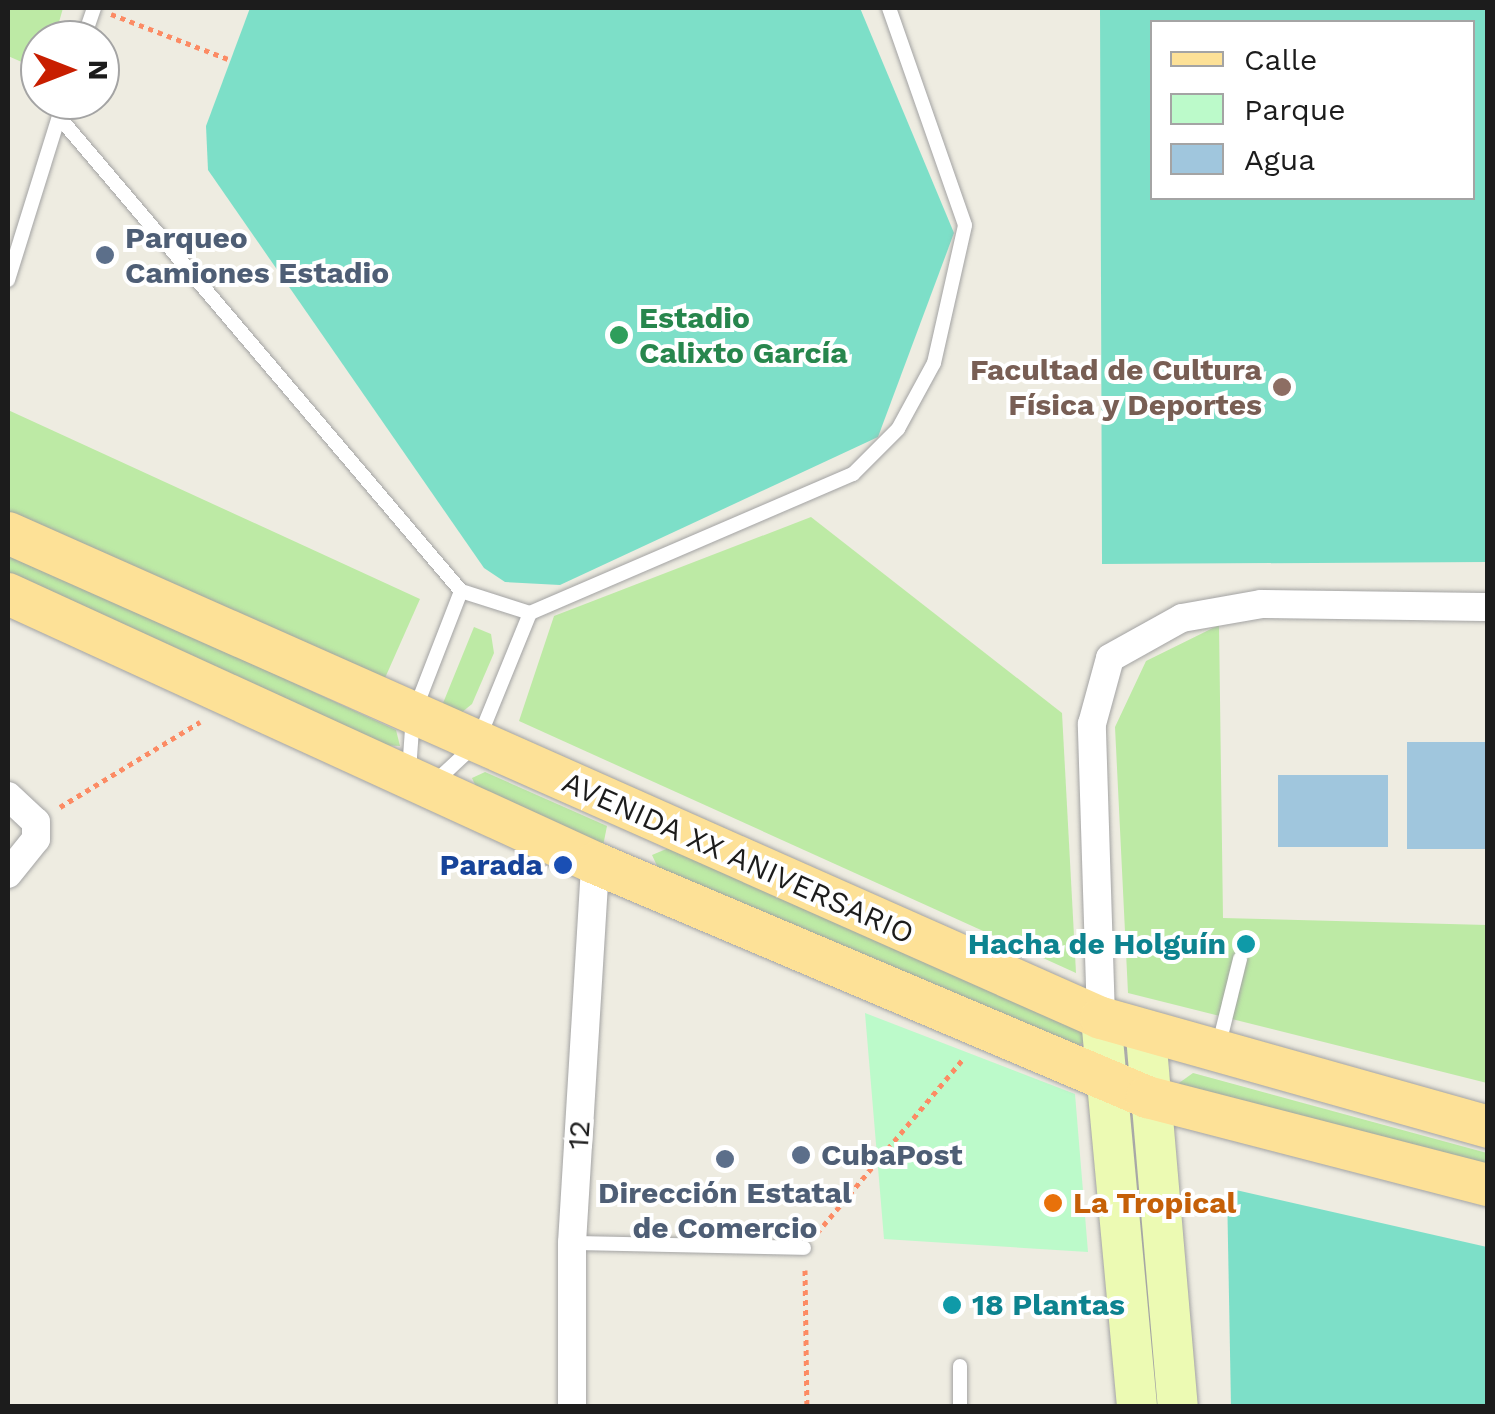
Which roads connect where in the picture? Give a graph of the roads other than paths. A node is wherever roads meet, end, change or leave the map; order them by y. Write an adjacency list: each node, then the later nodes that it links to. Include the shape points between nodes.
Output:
1 (889, 8): 9 (lane, via 965,225 934,363 898,429 853,474)
2 (58, 120): 4 (lane)
3 (62, 120): 6 (lane)
4 (8, 280)
5 (8, 533): 10 (main road, AVENIDA XX ANIVERSARIO)
6 (461, 591): 9 (lane); 10 (lane)
7 (8, 594): 12 (main road, AVENIDA XX ANIVERSARIO)
8 (1488, 607): 17 (street, via 1261,604 1182,618 1110,658 1092,724)
9 (530, 613): 11 (lane)
10 (414, 714): 11 (main road, AVENIDA XX ANIVERSARIO); 12 (lane)
11 (477, 743): 12 (lane); 17 (main road, AVENIDA XX ANIVERSARIO)
12 (420, 781): 14 (main road, AVENIDA XX ANIVERSARIO)
13 (23, 807): 15 (street, via 36,839)
14 (596, 863): 20 (main road, AVENIDA XX ANIVERSARIO); 24 (street, 12)
15 (8, 874)
16 (1240, 959): 19 (lane)
17 (1101, 1018): 18 (main road, AVENIDA XX ANIVERSARIO); 20 (main road)
18 (1146, 1036): 19 (main road, AVENIDA XX ANIVERSARIO); 21 (main road)
19 (1216, 1054): 22 (main road, AVENIDA XX ANIVERSARIO)
20 (1106, 1080): 21 (main road, AVENIDA XX ANIVERSARIO); 29 (main road)
21 (1147, 1097): 23 (main road, AVENIDA XX ANIVERSARIO); 30 (main road)
22 (1488, 1127)
23 (1488, 1185)
24 (572, 1243): 25 (lane); 27 (street, 12)
25 (804, 1248)
26 (960, 1366): 28 (lane)
27 (572, 1406)
28 (960, 1406)
29 (1137, 1406)
30 (1178, 1406)

